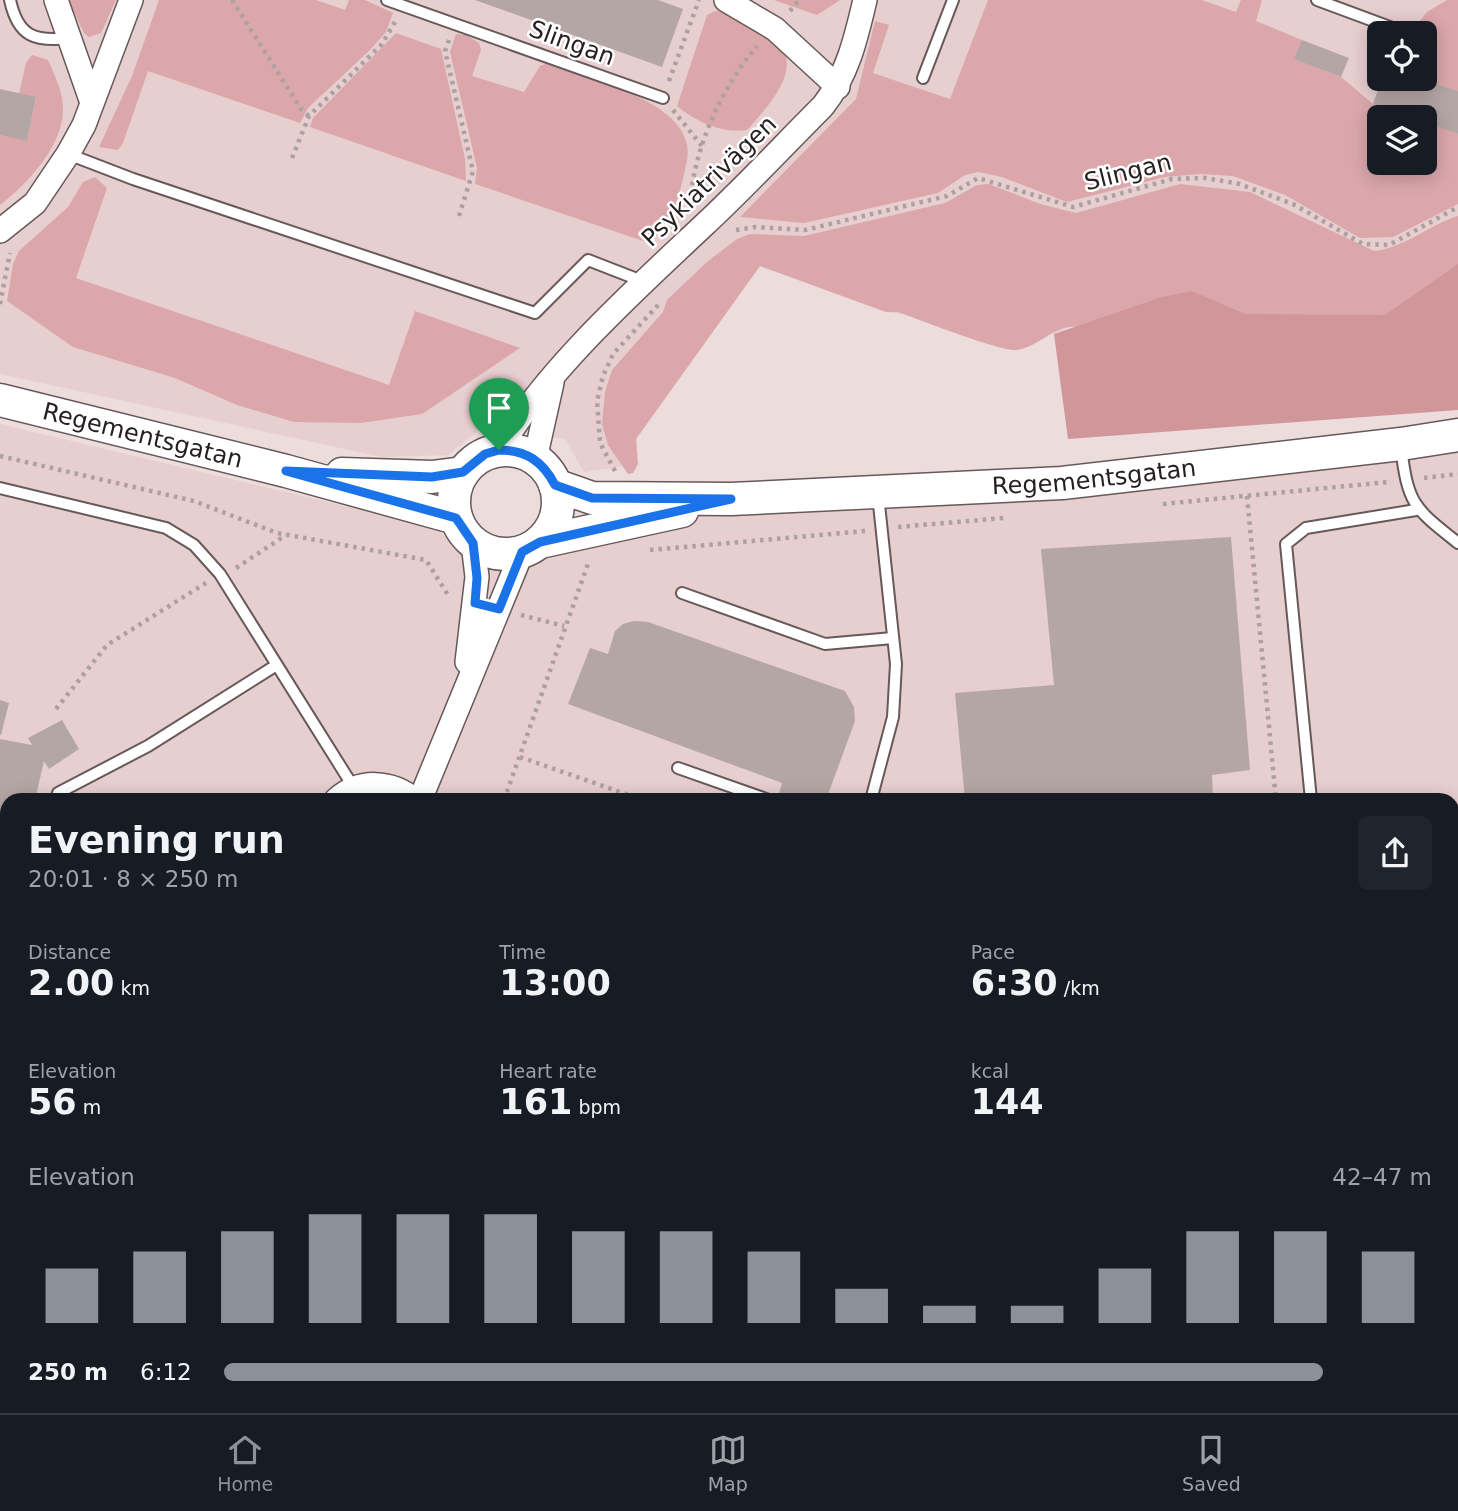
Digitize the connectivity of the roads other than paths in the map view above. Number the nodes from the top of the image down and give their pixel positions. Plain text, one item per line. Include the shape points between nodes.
1 (10, 0) edge
2 (56, 0) edge
3 (131, 0) edge
4 (387, 0) edge
5 (726, 0) edge
6 (864, 0) edge
7 (953, 0) edge
8 (1317, 0) edge
9 (1374, 21) edge
10 (70, 38) junction
11 (923, 78) dead end
12 (838, 87) junction
13 (663, 98) road end
14 (91, 100) junction
15 (68, 154) junction
16 (7, 239) edge
17 (642, 281) junction
18 (553, 379) junction
19 (0, 400) edge
20 (1458, 435) edge
21 (1401, 444) junction
22 (499, 450) junction
23 (535, 459) junction
24 (286, 471) junction
25 (463, 472) junction
26 (555, 485) junction
27 (0, 488) edge
28 (877, 492) junction
29 (731, 499) junction
30 (1416, 510) junction
31 (464, 531) junction
32 (1458, 543) edge
33 (531, 547) junction
34 (682, 593) dead end
35 (893, 638) junction
36 (275, 666) junction
37 (460, 699) junction
38 (678, 768) dead end
39 (58, 793) edge
40 (344, 793) edge
41 (348, 793) edge
42 (404, 793) edge
43 (421, 793) edge
44 (749, 793) edge
45 (874, 793) edge
46 (1310, 793) edge

1 - 10 lane via 24,32 47,41
2 - 10 street
3 - 14 street
4 - 13 lane, Slingan
5 - 12 street via 775,29
6 - 12 street, Psykiatrivägen
7 - 11 lane
8 - 9 lane
10 - 14 street
12 - 17 street, Psykiatrivägen via 704,225
14 - 15 street
15 - 16 street
15 - 17 lane via 535,313 588,260
17 - 18 street, Psykiatrivägen
18 - 22 street, Psykiatrivägen via 518,418
18 - 23 street, Psykiatrivägen
19 - 24 street, Regementsgatan
20 - 21 street, Regementsgatan
21 - 28 street, Regementsgatan via 1062,483
21 - 30 lane
22 - 23 street
22 - 25 street via 485,454
23 - 26 street
24 - 25 street, Regementsgatan via 432,477
24 - 31 street, Regementsgatan
25 - 31 street via 453,502
26 - 29 street, Regementsgatan via 592,498
26 - 33 street via 556,516
27 - 36 lane via 166,528 194,545 220,574
28 - 29 street, Regementsgatan
28 - 35 lane
29 - 33 street, Regementsgatan
30 - 32 lane
30 - 46 lane via 1306,528 1286,544
31 - 33 street via 488,551 505,555
31 - 37 street via 477,578
33 - 37 street
34 - 35 lane via 825,644
35 - 45 lane via 893,717
36 - 39 lane via 148,746
36 - 40 lane
37 - 43 street
38 - 44 lane
41 - 42 street via 371,784 388,785

